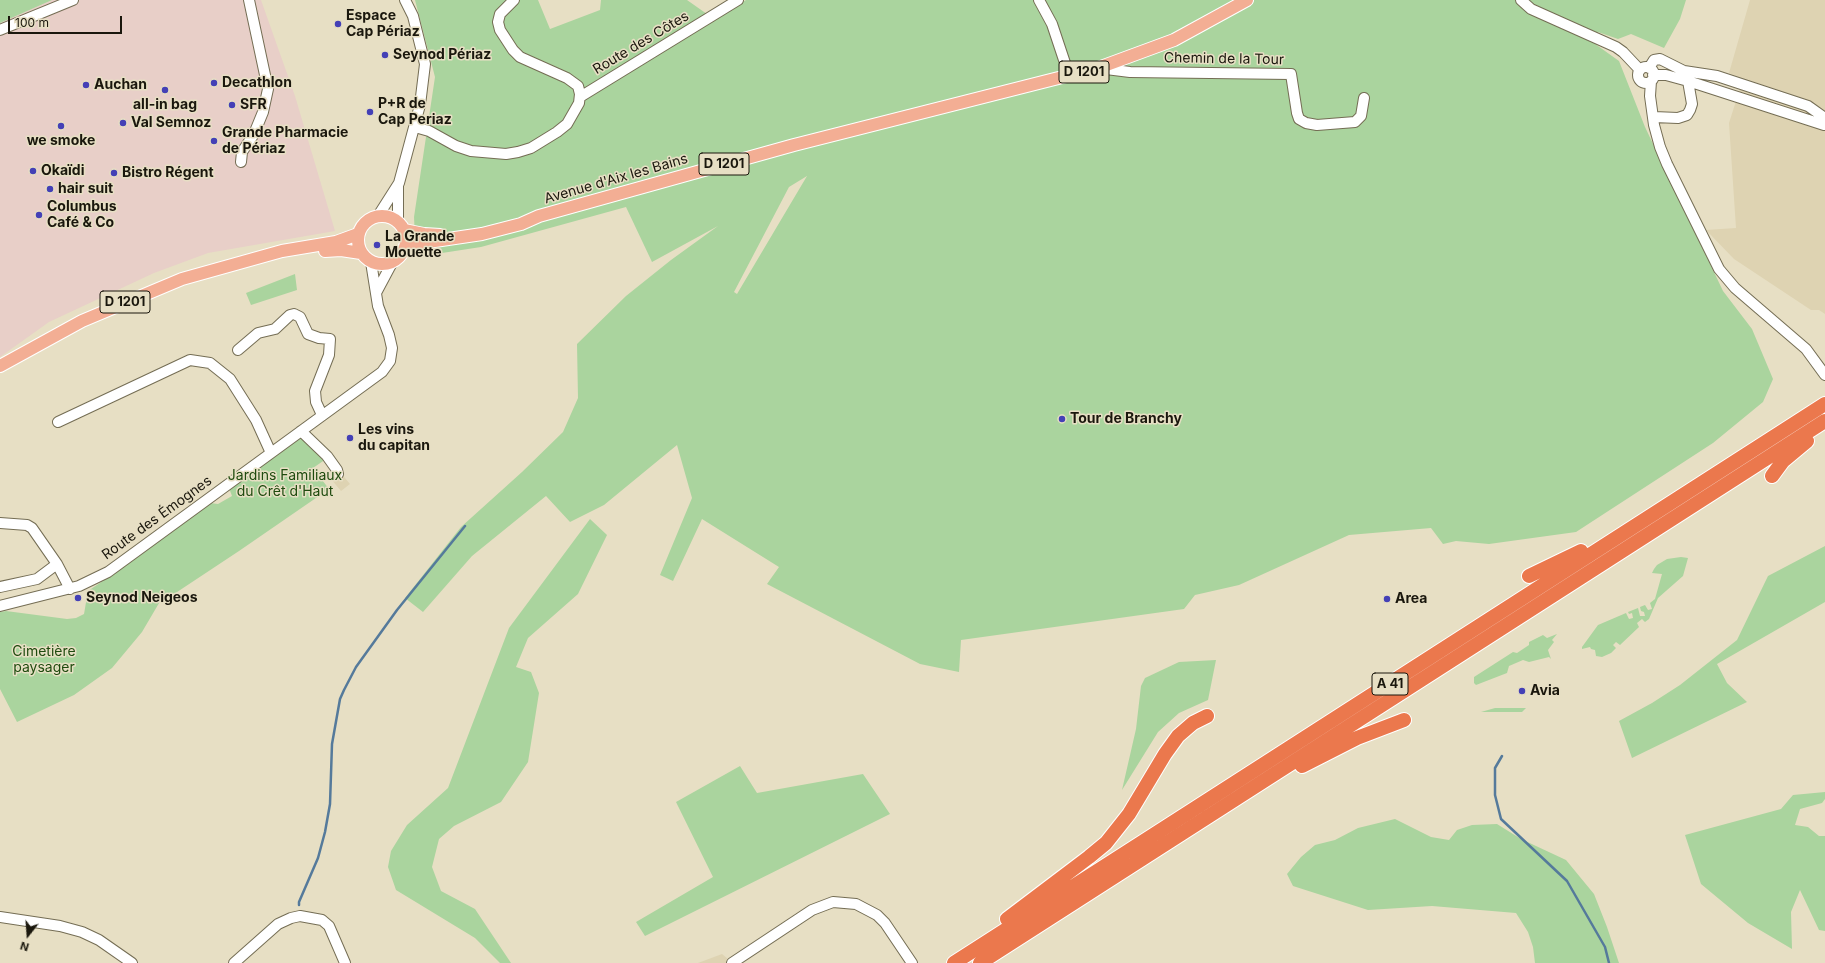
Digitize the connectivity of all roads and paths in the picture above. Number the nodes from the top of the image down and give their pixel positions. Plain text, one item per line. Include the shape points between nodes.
1 (73, 0) edge
2 (250, 0) edge
3 (406, 0) edge
4 (514, 0) edge
5 (738, 0) edge
6 (1039, 0) edge
7 (1233, 0) edge
8 (1247, 0) edge
9 (1521, 0) edge
10 (0, 30) edge
11 (1098, 68) junction
12 (1067, 69) junction
13 (1647, 75) junction
14 (1688, 81) junction
15 (580, 97) junction
16 (1364, 98) dead end
17 (910, 115) junction
18 (1654, 121) junction
19 (1825, 125) edge
20 (415, 127) junction
21 (241, 162) dead end
22 (399, 183) junction
23 (378, 216) junction
24 (539, 216) junction
25 (401, 226) junction
26 (358, 234) junction
27 (404, 250) junction
28 (361, 253) junction
29 (258, 259) junction
30 (370, 262) junction
31 (392, 262) junction
32 (376, 293) junction
33 (238, 350) dead end
34 (0, 366) edge
35 (1825, 375) edge
36 (1825, 404) edge
37 (322, 415) junction
38 (1825, 421) edge
39 (58, 422) dead end
40 (1825, 428) edge
41 (301, 430) junction
42 (271, 453) junction
43 (338, 474) dead end
44 (1772, 476) dead end
45 (1700, 484) junction
46 (0, 523) edge
47 (57, 564) junction
48 (1529, 576) dead end
49 (0, 587) edge
50 (70, 589) junction
51 (0, 606) edge
52 (1207, 716) dead end
53 (1404, 720) dead end
54 (1124, 870) junction
55 (0, 917) edge
56 (132, 963) edge
57 (234, 963) edge
58 (345, 963) edge
59 (732, 963) edge
60 (912, 963) edge
61 (948, 963) edge
62 (954, 963) edge
63 (980, 963) edge

1 - 10 street
2 - 21 street via 268,89 263,112 254,134 242,152
3 - 20 street via 413,16 425,64
4 - 15 street via 499,18 498,26 512,50 520,57 572,80 578,86
5 - 15 street, Route des Côtes
6 - 12 street via 1052,24
7 - 12 main road, Avenue d'Aix les Bains / D 1201 via 1164,36 1099,61
8 - 11 main road, Avenue d'Aix les Bains / D 1201 via 1174,40
9 - 13 street via 1532,9 1616,46
11 - 16 street, Chemin de la Tour via 1130,72 1291,74 1299,119 1317,126 1355,122 1361,116
11 - 17 main road, Avenue d'Aix les Bains / D 1201
12 - 17 main road, Avenue d'Aix les Bains / D 1201
13 - 14 street via 1666,75
13 - 18 street via 1651,122
13 - 19 street via 1654,60 1660,59 1684,71 1717,76 1808,106
14 - 18 street via 1692,104 1687,115
14 - 19 street
15 - 20 street via 577,108 563,127 532,148 518,152 506,154 471,151
17 - 24 main road, Avenue d'Aix les Bains / D 1201
18 - 35 street via 1667,164 1719,269 1735,288 1806,349
20 - 22 street
22 - 23 street
22 - 25 street via 397,210
23 - 25 main road via 388,217
23 - 26 main road via 368,220
24 - 25 main road, Avenue d'Aix les Bains via 519,218 451,234 424,234
24 - 27 main road, Avenue d'Aix les Bains via 521,224 482,234 412,245
25 - 27 main road via 406,240
26 - 28 main road via 357,242
26 - 29 main road via 336,242 299,247
27 - 31 main road
28 - 29 main road via 330,250
28 - 30 main road
29 - 34 main road, D 1201 via 182,280 120,304 64,330
30 - 31 main road via 385,265
30 - 32 street, Route des Émognes
31 - 32 street
32 - 37 street, Route des Émognes via 392,348 390,361 382,372
33 - 37 street via 258,333 275,329 294,314 300,317 308,334 330,339 329,355 315,391 316,402
36 - 45 highway, A 41
37 - 41 street, Route des Émognes
38 - 54 highway, A 41
39 - 42 street via 190,360 210,363 230,379 256,420
40 - 44 highway via 1793,453
41 - 42 street, Route des Émognes
41 - 43 street via 327,456
42 - 50 street, Route des Émognes via 108,572
45 - 48 highway via 1559,563
45 - 62 highway, A 41
46 - 47 street via 27,525 32,528
47 - 49 street via 37,579
47 - 50 street
50 - 51 street, Route des Émognes
52 - 61 highway via 1193,723 1178,736 1129,814 1106,843
53 - 54 highway via 1335,748
54 - 63 highway, A 41
55 - 56 street via 82,932 99,940
57 - 58 street via 278,924 300,916 317,919 329,926
59 - 60 street via 812,910 833,902 856,904 876,915 885,923

